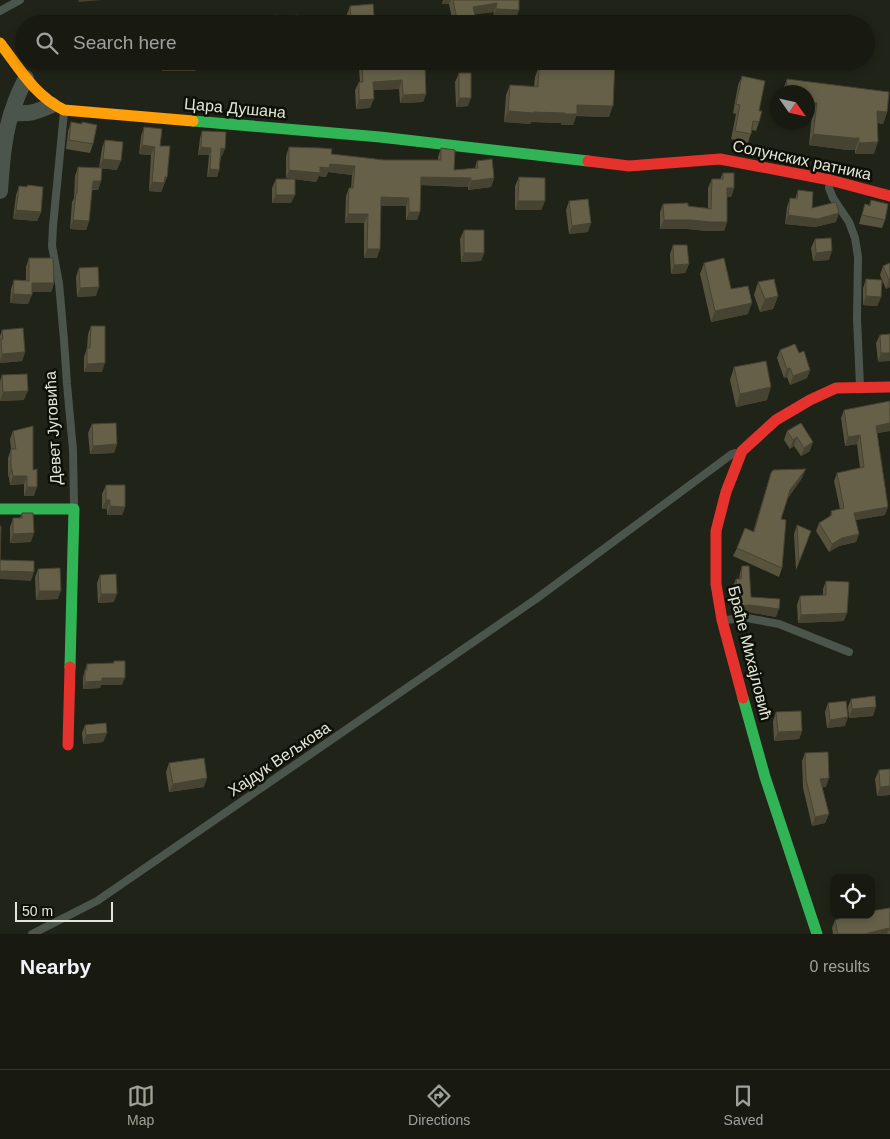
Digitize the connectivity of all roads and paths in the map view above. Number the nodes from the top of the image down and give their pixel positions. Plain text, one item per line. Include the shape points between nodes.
1 (20, 0) edge
2 (0, 11) edge
3 (0, 42) edge
4 (15, 63) edge
5 (20, 70) edge
6 (26, 78) junction
7 (58, 107) junction
8 (12, 113) junction
9 (497, 151) joint
10 (830, 180) junction
11 (0, 191) edge
12 (890, 196) edge
13 (860, 388) junction
14 (890, 388) edge
15 (742, 451) junction
16 (0, 509) edge
17 (74, 509) junction
18 (722, 620) junction
19 (848, 652) dead end
20 (68, 745) dead end
21 (32, 934) edge
22 (817, 934) edge

1 - 2 lane
3 - 4 street
5 - 6 street
6 - 7 street via 41,96
6 - 8 street
7 - 8 street via 28,114
7 - 9 street, Цара Душана
7 - 17 lane, Девет Југовића via 52,246 64,340
8 - 11 street via 5,139
9 - 10 street, Солунских ратника via 629,166 720,159
10 - 12 street, Солунских ратника
10 - 13 lane via 829,188 849,222 858,257
13 - 14 street, Браће Михајловић
13 - 15 street, Браће Михајловић via 836,388 810,400 776,420
15 - 18 street, Браће Михајловић via 726,492 716,531 716,584
15 - 21 lane, Хајдук Вељкова via 732,454 536,599 97,901
16 - 17 street
17 - 20 street, Девет Југовића
18 - 19 lane via 747,618 779,624
18 - 22 street, Браће Михајловић via 765,777

